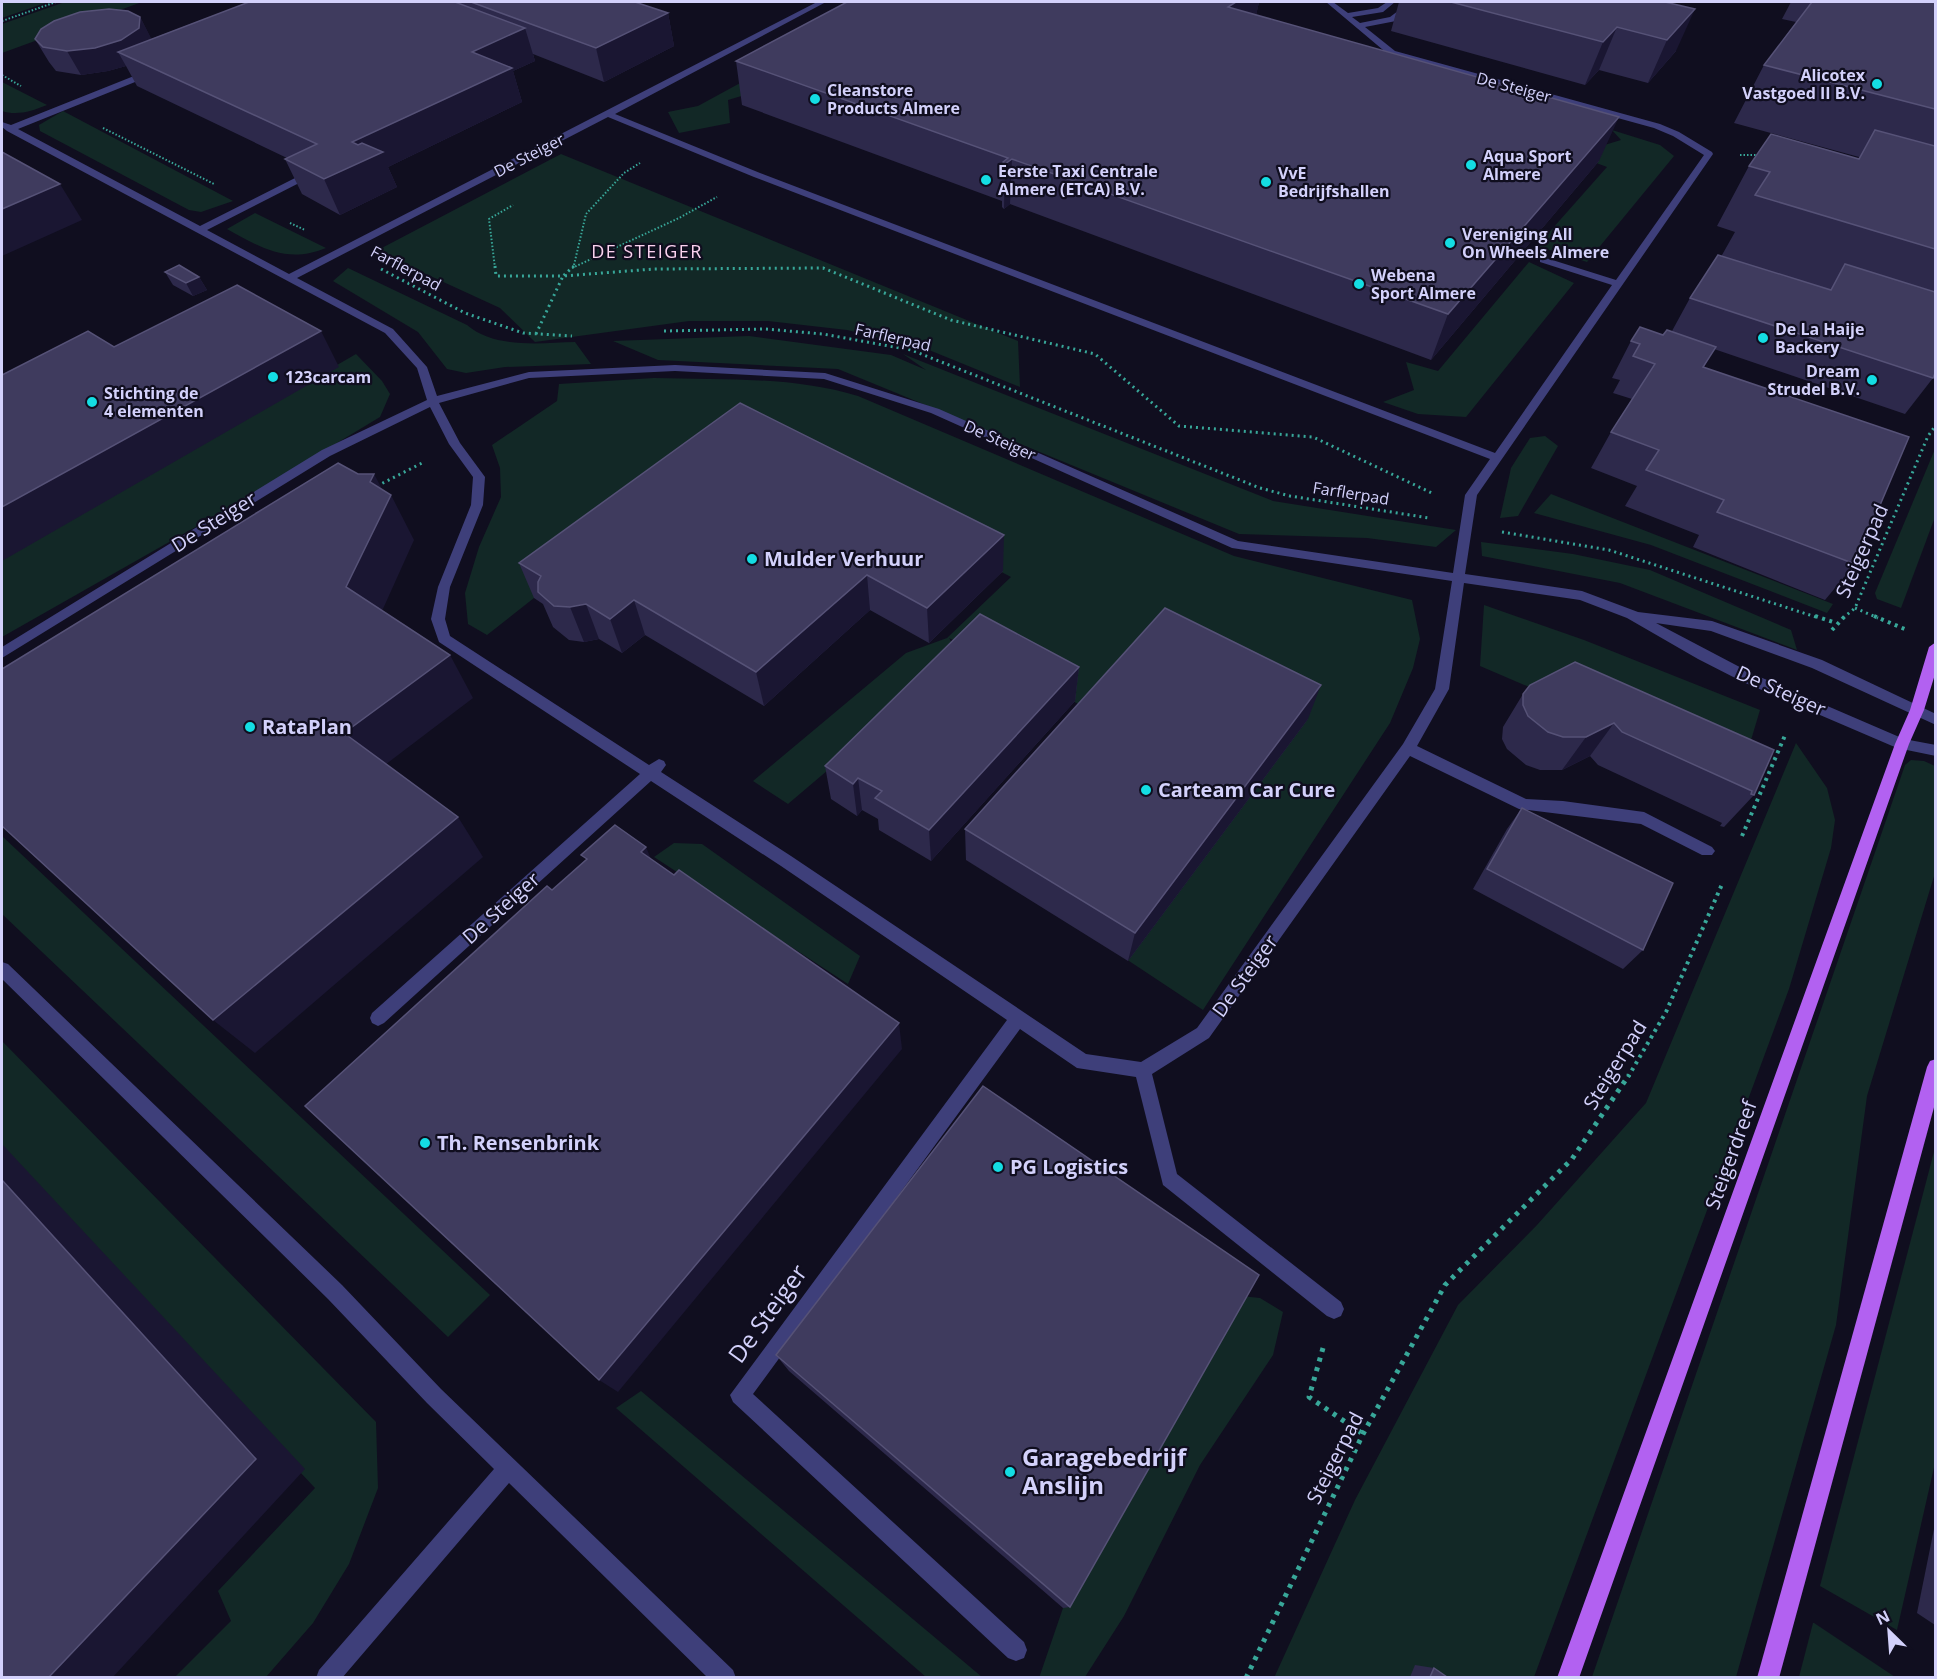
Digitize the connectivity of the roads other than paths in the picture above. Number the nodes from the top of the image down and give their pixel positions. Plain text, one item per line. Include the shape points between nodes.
1 (822, 2) edge
2 (1329, 2) edge
3 (1391, 2) edge
4 (1414, 2) edge
5 (1346, 16) junction
6 (1358, 26) junction
7 (160, 69) edge
8 (608, 114) junction
9 (6, 127) edge
10 (302, 178) edge
11 (201, 229) junction
12 (1543, 260) dead end
13 (290, 277) junction
14 (1619, 284) junction
15 (433, 401) junction
16 (1498, 458) junction
17 (1458, 576) junction
18 (1632, 615) junction
19 (1935, 647) edge
20 (2, 653) edge
21 (1917, 710) junction
22 (1935, 720) edge
23 (1902, 744) junction
24 (1408, 748) junction
25 (1935, 751) edge
26 (654, 769) junction
27 (1707, 851) dead end
28 (2, 969) edge
29 (378, 1018) dead end
30 (1017, 1018) junction
31 (1935, 1067) edge
32 (1143, 1070) junction
33 (1334, 1309) road end
34 (509, 1467) junction
35 (1016, 1650) dead end
36 (327, 1677) edge
37 (725, 1677) edge
38 (1568, 1677) edge
39 (1768, 1677) edge

1 - 8 street, De Steiger
2 - 5 street, De Steiger
3 - 5 street via 1380,10
4 - 6 street via 1393,19
5 - 6 street, De Steiger
6 - 14 street, De Steiger via 1392,53 1657,126 1710,154
7 - 9 street
8 - 13 street, De Steiger
8 - 16 street via 757,175
9 - 11 street
10 - 11 street
11 - 13 street
12 - 14 street
13 - 15 street via 389,331 422,367
14 - 16 street, De Steiger
15 - 17 street, De Steiger via 530,375 675,368 825,376 935,411 1236,545
15 - 20 street, De Steiger via 326,453
15 - 26 street via 455,444 479,477 477,504 444,587 438,619 444,639
16 - 17 street, De Steiger via 1471,495
17 - 18 street, De Steiger via 1582,596
17 - 24 street, De Steiger via 1442,689
18 - 21 street, De Steiger via 1712,626 1817,664
18 - 23 street, De Steiger via 1704,656
19 - 21 main road, Steigerdreef
21 - 22 street, De Steiger
21 - 23 main road, Steigerdreef
23 - 25 street, De Steiger
23 - 38 main road, Steigerdreef
24 - 27 street via 1524,805 1644,818
24 - 32 street, De Steiger via 1203,1034
26 - 29 street, De Steiger
26 - 30 street
28 - 34 street via 327,1284 434,1396
30 - 32 street via 1083,1062
30 - 35 street, De Steiger via 740,1395
31 - 39 main road
32 - 33 street via 1169,1179
34 - 36 street
34 - 37 street

